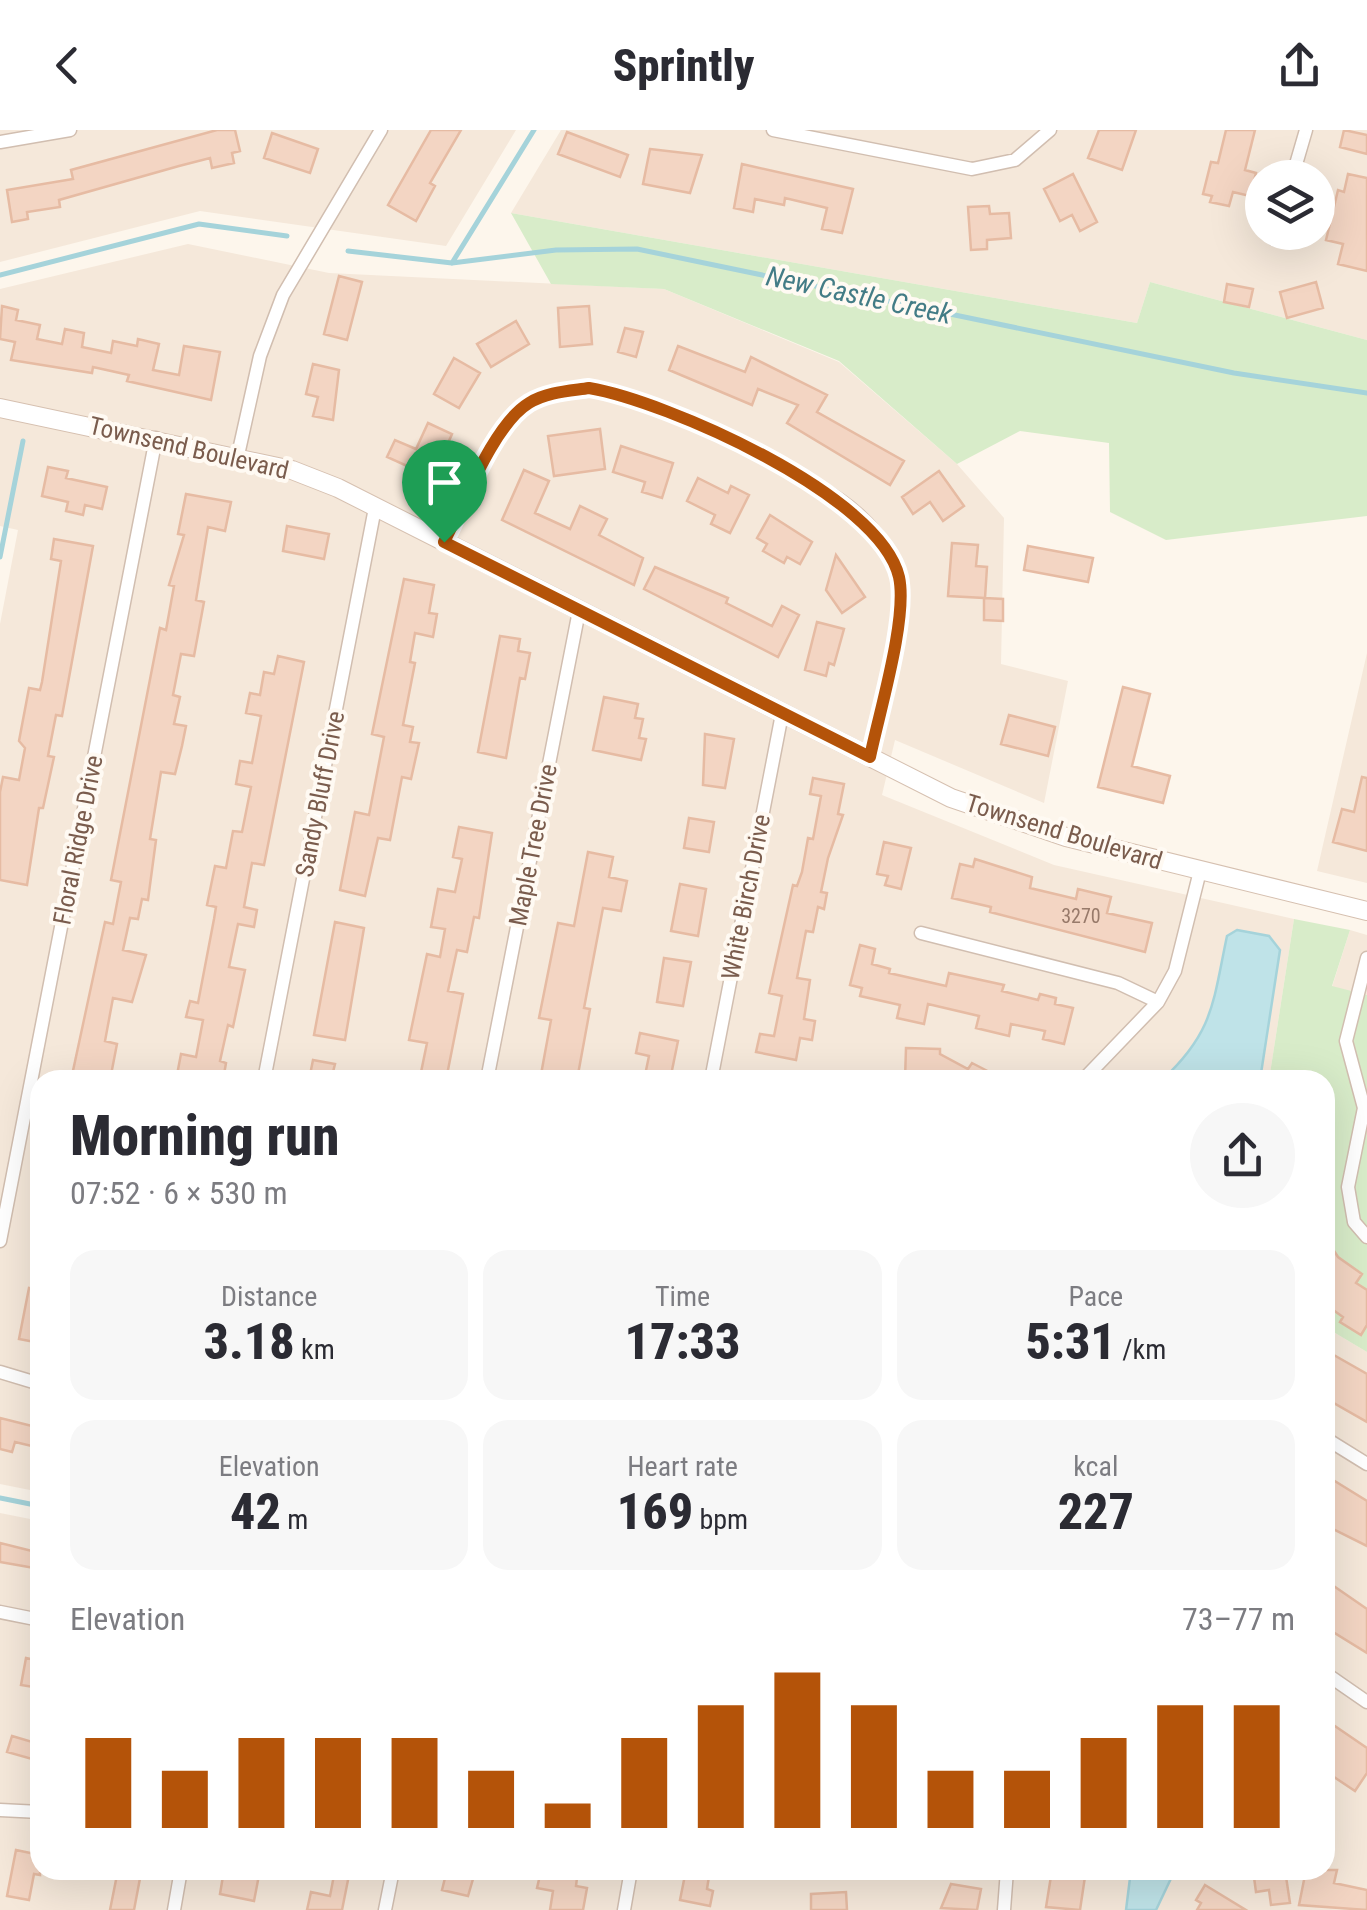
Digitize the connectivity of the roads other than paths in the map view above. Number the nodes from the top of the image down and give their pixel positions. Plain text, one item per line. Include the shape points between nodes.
1 (70, 130) edge
2 (773, 130) edge
3 (1050, 130) edge
4 (1306, 130) edge
5 (376, 132) edge
6 (47, 133) edge
7 (0, 142) edge
8 (1297, 160) edge
9 (0, 408) edge
10 (156, 438) junction
11 (238, 455) junction
12 (376, 508) junction
13 (444, 542) junction
14 (579, 611) junction
15 (782, 714) junction
16 (870, 757) junction
17 (1200, 871) junction
18 (1367, 911) edge
19 (921, 933) dead end
20 (1367, 958) edge
21 (1158, 1002) junction
22 (33, 1070) edge
23 (266, 1070) edge
24 (489, 1070) edge
25 (712, 1070) edge
26 (1093, 1070) edge
27 (30, 1087) edge
28 (1367, 1237) edge
29 (0, 1241) edge
30 (0, 1372) edge
31 (30, 1381) edge
32 (1335, 1444) edge
33 (1367, 1464) edge
34 (0, 1612) edge
35 (30, 1618) edge
36 (1335, 1680) edge
37 (1367, 1702) edge
38 (0, 1810) edge
39 (30, 1812) edge
40 (179, 1880) edge
41 (391, 1880) edge
42 (629, 1880) edge
43 (1006, 1880) edge
44 (174, 1910) edge
45 (386, 1910) edge
46 (624, 1910) edge
47 (1004, 1910) edge

1 - 6 street
2 - 3 street via 972,169 1016,160
4 - 8 street
5 - 11 street via 282,296 260,356
6 - 7 street
9 - 10 street, Townsend Boulevard
10 - 11 street, Townsend Boulevard
10 - 22 street, Floral Ridge Drive
11 - 12 street, Townsend Boulevard via 292,470
12 - 13 street, Townsend Boulevard
12 - 23 street, Sandy Bluff Drive
13 - 14 street, Townsend Boulevard
13 - 16 street via 505,425 529,403 558,392 621,394 726,438 841,501 889,552 900,608
14 - 15 street, Townsend Boulevard
14 - 24 street, Maple Tree Drive
15 - 16 street, Townsend Boulevard
15 - 25 street, White Birch Drive
16 - 17 street, Townsend Boulevard via 1003,818
17 - 18 street, Townsend Boulevard
17 - 21 street via 1175,971
19 - 21 street via 1118,983
20 - 28 street via 1346,1041 1364,1108 1348,1187 1354,1222
21 - 26 street
27 - 29 street, Floral Ridge Drive
30 - 31 street
32 - 33 street
34 - 35 street
36 - 37 street
38 - 39 street
40 - 44 street
41 - 45 street
42 - 46 street
43 - 47 street

